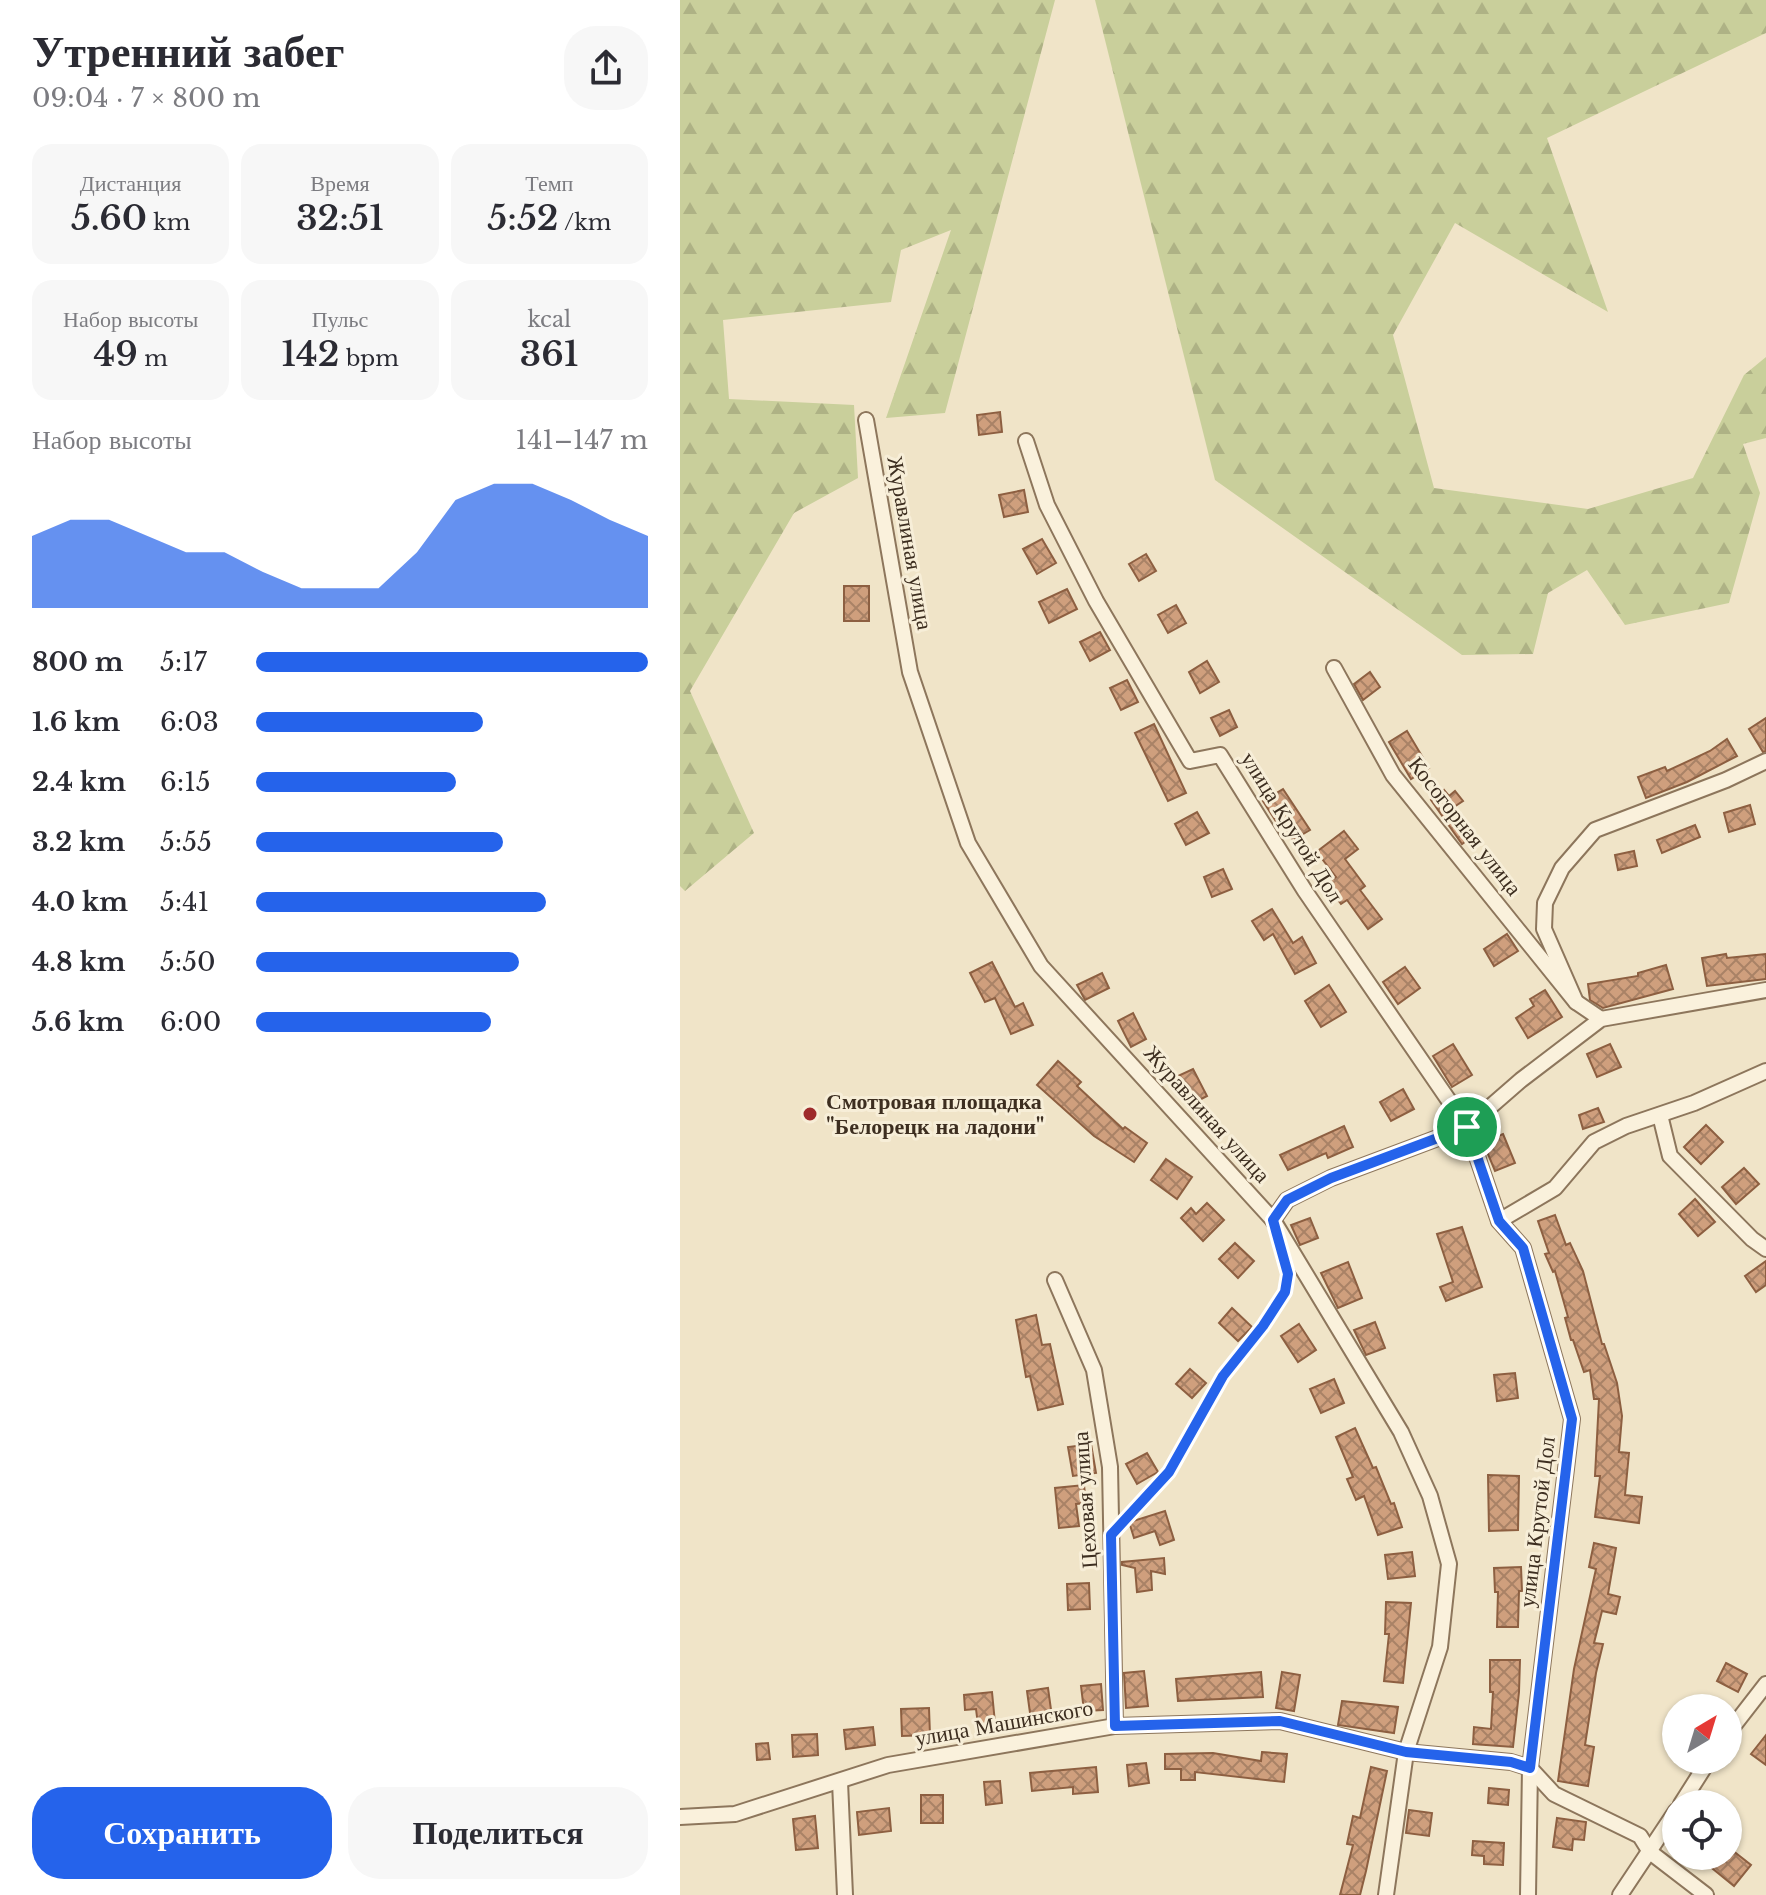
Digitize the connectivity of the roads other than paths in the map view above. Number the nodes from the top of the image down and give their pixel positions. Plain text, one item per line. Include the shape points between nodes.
1 (866, 420) dead end
2 (1026, 441) dead end
3 (1334, 668) dead end
4 (1766, 761) edge
5 (1766, 990) edge
6 (1576, 1002) junction
7 (1601, 1019) junction
8 (1766, 1071) edge
9 (1660, 1115) junction
10 (1467, 1127) junction
11 (1273, 1220) junction
12 (1499, 1221) junction
13 (1766, 1249) edge
14 (1055, 1280) dead end
15 (1111, 1535) junction
16 (1766, 1684) edge
17 (1742, 1715) edge
18 (1115, 1726) junction
19 (1406, 1752) junction
20 (1530, 1768) junction
21 (840, 1782) junction
22 (680, 1817) edge
23 (1662, 1833) edge
24 (1650, 1852) junction
25 (845, 1895) edge
26 (1386, 1895) edge
27 (1528, 1895) edge
28 (1620, 1895) edge
29 (1706, 1895) edge

1 - 11 street, Журавлиная улица via 910,672 968,843 1041,966
2 - 10 street, улица Крутой Дол via 1061,533 1190,761 1220,755 1305,891
3 - 6 street, Косогорная улица via 1393,775
4 - 6 street via 1595,830 1562,868 1545,903 1544,929
5 - 7 street
6 - 7 street, Косогорная улица
7 - 10 street
8 - 9 street
9 - 12 street via 1594,1142 1555,1188
9 - 13 street via 1670,1156
10 - 11 street via 1331,1178 1287,1200
10 - 12 street, улица Крутой Дол
11 - 15 lane via 1288,1274 1285,1292 1223,1376 1169,1472
11 - 19 street, Журавлиная улица via 1401,1432 1430,1496 1449,1564 1440,1647
12 - 20 street, улица Крутой Дол via 1523,1248 1572,1419
14 - 15 street, Цеховая улица via 1094,1370 1110,1467
15 - 18 street, Цеховая улица
16 - 17 street
18 - 19 street, улица Машинского via 1280,1721
18 - 21 street, улица Машинского via 888,1765
19 - 20 street, улица Машинского
19 - 26 street, Журавлиная улица
20 - 24 street via 1554,1794 1640,1836
20 - 27 street, улица Крутой Дол
21 - 22 street, улица Машинского via 735,1814
21 - 25 street
23 - 24 street
24 - 28 street
24 - 29 street

